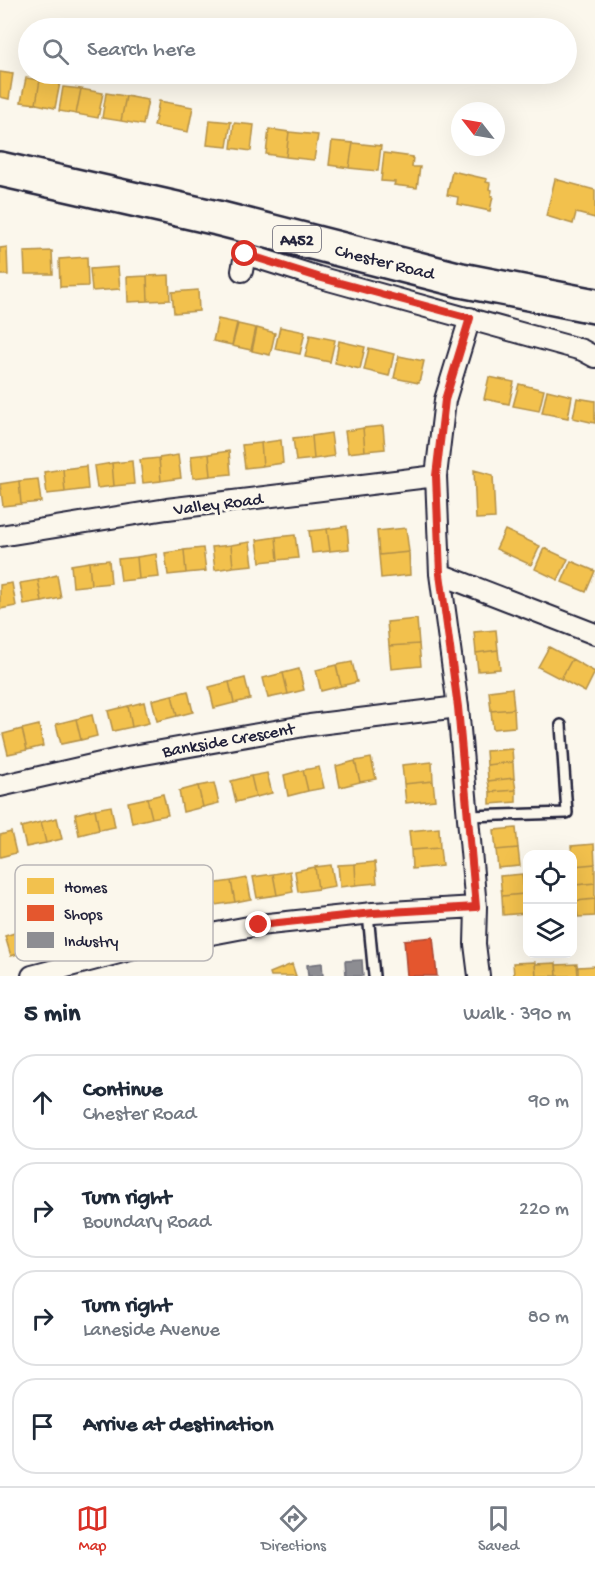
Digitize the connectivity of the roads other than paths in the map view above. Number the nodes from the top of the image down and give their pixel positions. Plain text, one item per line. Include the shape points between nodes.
1 (0, 169) edge
2 (242, 271) dead end
3 (595, 306) edge
4 (470, 318) junction
5 (595, 357) edge
6 (436, 476) junction
7 (0, 536) edge
8 (440, 574) junction
9 (595, 634) edge
10 (458, 707) junction
11 (561, 725) dead end
12 (0, 786) edge
13 (467, 816) junction
14 (476, 907) junction
15 (368, 914) junction
16 (213, 934) edge
17 (89, 961) edge
18 (32, 976) edge
19 (374, 976) edge
20 (479, 976) edge

1 - 3 highway, Chester Road / A452 via 218,218 461,280
2 - 4 street, Chester Road via 245,254
4 - 5 street, Chester Road
4 - 6 street via 445,400
6 - 7 street, Valley Road via 167,509
6 - 8 street
8 - 9 street
8 - 10 street
10 - 12 street, Bankside Crescent via 299,727 127,757
10 - 13 street
11 - 13 lane via 567,813
13 - 14 street
14 - 15 street
14 - 20 street
15 - 16 street
15 - 19 lane
17 - 18 street

